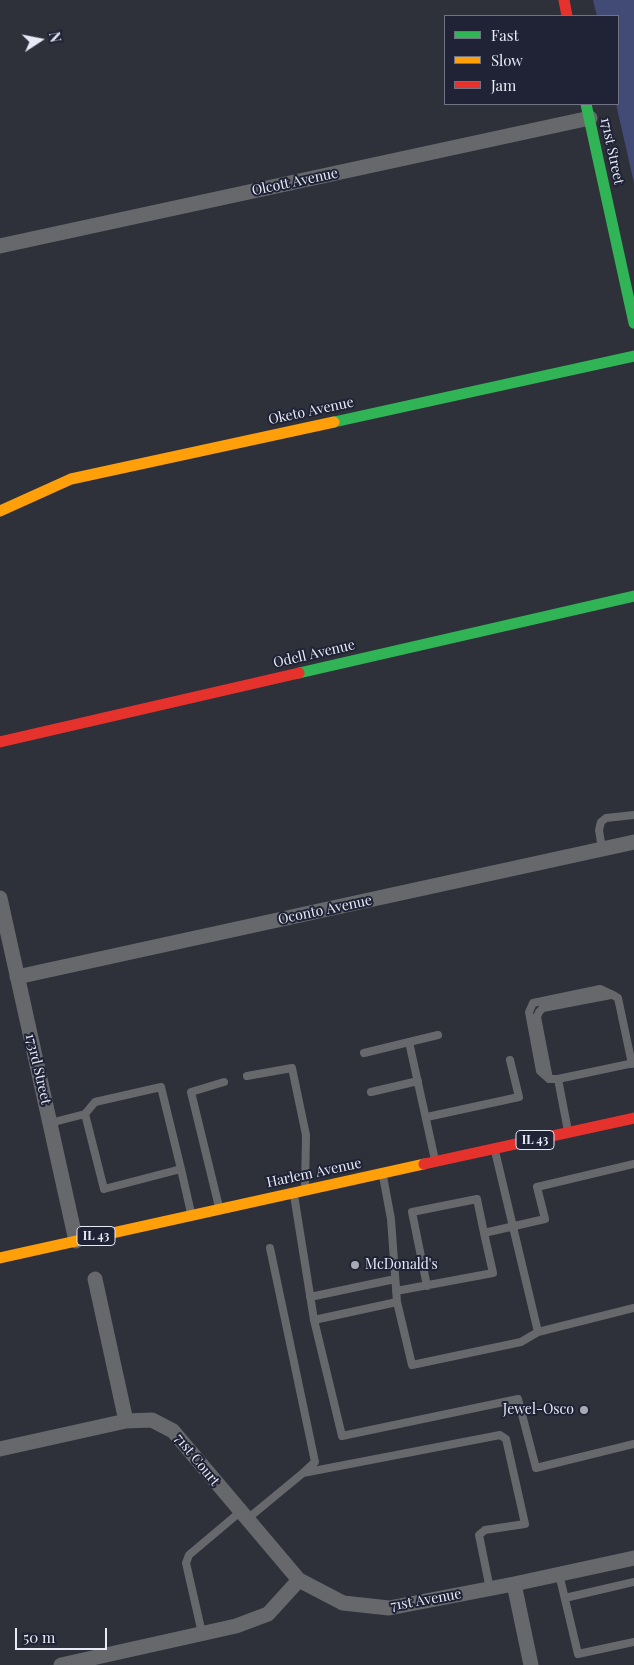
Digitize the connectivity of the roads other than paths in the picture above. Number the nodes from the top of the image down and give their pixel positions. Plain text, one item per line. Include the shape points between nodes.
1 (564, 0) edge
2 (567, 15) edge
3 (588, 111) edge
4 (0, 246) edge
5 (634, 323) edge
6 (634, 356) edge
7 (0, 511) edge
8 (634, 596) edge
9 (0, 742) edge
10 (634, 815) edge
11 (634, 842) edge
12 (602, 849) junction
13 (0, 898) edge
14 (17, 978) junction
15 (438, 1036) dead end
16 (409, 1042) junction
17 (364, 1053) dead end
18 (510, 1060) dead end
19 (633, 1064) edge
20 (247, 1076) dead end
21 (554, 1079) junction
22 (418, 1081) junction
23 (224, 1082) dead end
24 (371, 1092) dead end
25 (85, 1114) junction
26 (427, 1117) junction
27 (634, 1118) edge
28 (50, 1123) junction
29 (568, 1133) junction
30 (494, 1149) junction
31 (435, 1162) junction
32 (634, 1164) edge
33 (181, 1169) junction
34 (382, 1174) junction
35 (299, 1192) junction
36 (219, 1209) junction
37 (192, 1216) junction
38 (512, 1226) junction
39 (484, 1233) junction
40 (76, 1241) junction
41 (270, 1248) dead end
42 (0, 1258) edge
43 (395, 1278) junction
44 (95, 1279) dead end
45 (427, 1286) junction
46 (396, 1291) junction
47 (310, 1297) junction
48 (397, 1302) junction
49 (634, 1308) edge
50 (314, 1320) junction
51 (538, 1332) junction
52 (126, 1421) junction
53 (634, 1444) edge
54 (0, 1448) edge
55 (303, 1473) junction
56 (243, 1516) junction
57 (634, 1558) edge
58 (559, 1574) junction
59 (299, 1580) junction
60 (634, 1582) edge
61 (514, 1584) junction
62 (490, 1589) junction
63 (565, 1598) junction
64 (202, 1633) junction
65 (634, 1642) edge
66 (61, 1665) edge
67 (532, 1665) edge

1 - 2 street
3 - 4 street, Olcott Avenue
3 - 5 street, 171st Street
6 - 7 street, Oketo Avenue via 71,479
8 - 9 street, Odell Avenue
10 - 12 lane via 606,818 601,822
11 - 12 street, Oconto Avenue
12 - 14 street, Oconto Avenue
13 - 14 street, 173rd Street
14 - 28 street, 173rd Street
15 - 16 lane
16 - 17 lane
16 - 22 lane
18 - 26 lane via 519,1097
19 - 21 lane
19 - 21 lane via 618,998 600,989 530,1006 540,1072
20 - 35 lane via 292,1068 306,1135
21 - 29 lane
22 - 24 lane
22 - 26 lane
23 - 36 lane via 191,1092
25 - 28 lane
25 - 33 lane via 104,1189
25 - 33 lane via 95,1102 161,1088
26 - 31 lane
27 - 29 street, Harlem Avenue / IL 43
28 - 40 street, 173rd Street
29 - 30 street, Harlem Avenue / IL 43
30 - 31 street, Harlem Avenue / IL 43
30 - 38 lane
31 - 34 street, Harlem Avenue / IL 43
32 - 38 lane via 537,1187 545,1219
33 - 37 lane
34 - 35 street, Harlem Avenue / IL 43
34 - 43 lane via 391,1219
35 - 36 street, Harlem Avenue / IL 43
35 - 47 lane
36 - 37 street, Harlem Avenue / IL 43
37 - 40 street, Harlem Avenue / IL 43
38 - 39 lane
38 - 51 lane
39 - 45 lane via 493,1273
39 - 45 lane via 477,1198 412,1212
40 - 42 street, Harlem Avenue / IL 43
41 - 55 lane via 315,1462
43 - 46 lane
43 - 47 lane
44 - 52 street
45 - 46 lane
46 - 48 lane
47 - 50 lane
48 - 50 lane
48 - 51 lane via 412,1365 521,1342
49 - 51 lane
50 - 53 lane via 342,1436 518,1399 536,1468
52 - 54 street, 71st Court
52 - 56 street, 71st Court via 152,1420 173,1431
55 - 56 lane
55 - 62 lane via 500,1435 506,1439 525,1524 486,1530 479,1535
56 - 59 street, 71st Court
56 - 64 lane via 189,1555 186,1563
57 - 58 street, 71st Avenue
58 - 61 street, 71st Avenue
58 - 63 lane
59 - 62 street, 71st Avenue via 343,1603 389,1608
59 - 64 street via 268,1614 236,1626
60 - 63 lane
61 - 62 street, 71st Avenue
61 - 67 street
63 - 65 lane via 578,1654
64 - 66 street

